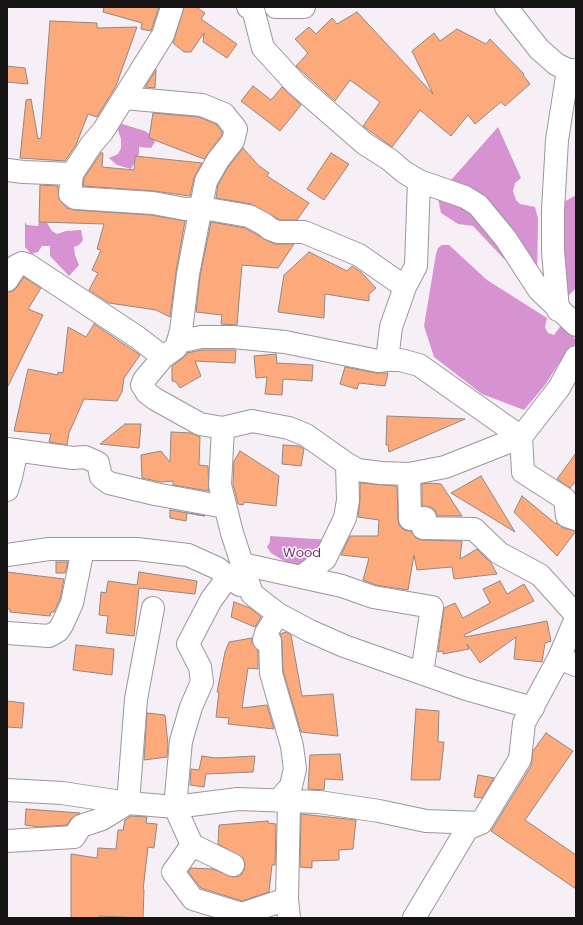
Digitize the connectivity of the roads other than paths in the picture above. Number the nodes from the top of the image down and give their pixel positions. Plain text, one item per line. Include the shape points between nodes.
1 (172, 7) edge
2 (276, 7) edge
3 (304, 7) edge
4 (506, 7) edge
5 (257, 8) edge
6 (572, 70) edge
7 (124, 98) junction
8 (7, 170) edge
9 (72, 174) junction
10 (418, 181) junction
11 (202, 208) junction
12 (7, 280) edge
13 (405, 287) junction
14 (558, 310) junction
15 (576, 325) edge
16 (170, 350) junction
17 (576, 358) edge
18 (388, 360) junction
19 (223, 428) junction
20 (521, 437) junction
21 (12, 450) edge
22 (346, 464) junction
23 (409, 474) junction
24 (7, 490) edge
25 (224, 507) junction
26 (576, 519) edge
27 (83, 549) junction
28 (7, 554) edge
29 (235, 570) junction
30 (301, 577) junction
31 (153, 608) dead end
32 (278, 614) junction
33 (576, 616) edge
34 (7, 633) edge
35 (567, 662) edge
36 (422, 673) junction
37 (533, 708) junction
38 (7, 790) edge
39 (283, 801) junction
40 (128, 803) junction
41 (175, 807) junction
42 (481, 823) junction
43 (7, 840) edge
44 (192, 845) junction
45 (233, 865) dead end
46 (288, 909) edge
47 (414, 918) edge

1 - 7 street via 163,35
2 - 3 street
4 - 6 street via 539,49 556,64
5 - 10 street via 264,48 296,84 365,144
6 - 14 street via 557,140 553,251
7 - 9 street
7 - 11 street via 202,105 217,110 232,123 236,130 235,138 208,176
8 - 9 street
9 - 11 street via 70,194 77,198 153,203 185,209
10 - 13 street via 416,266
10 - 14 street via 478,204 506,239 539,290
11 - 13 street via 253,218 278,232 304,232 320,238 359,255
11 - 16 street via 188,274 181,331
12 - 16 street via 16,266 22,263 28,265 137,338
13 - 18 street via 391,327
14 - 15 street
16 - 18 street via 200,337 233,337 285,342 378,362
16 - 19 street via 144,380 144,390 200,424
17 - 20 street via 559,388
18 - 20 street via 419,364
19 - 22 street via 252,421 283,426 306,436
19 - 25 street via 220,486
20 - 23 street via 445,467
20 - 26 street via 523,472 565,499 567,516
21 - 24 street via 12,477
21 - 25 street via 73,458 85,457 98,463 101,477 109,483
22 - 23 street via 358,470
22 - 30 street via 348,500 345,518 325,559
23 - 33 street via 410,518 425,518 423,528 474,529 499,553 540,576
25 - 29 street
27 - 28 street via 50,549
27 - 29 street via 137,549 188,555 216,568
27 - 34 street via 72,602 58,630 49,636
29 - 30 street
29 - 32 street via 252,594
29 - 41 street via 211,600 188,644 200,667 202,682 183,735
30 - 36 street via 342,586 373,597 432,607
31 - 40 street via 136,698
32 - 36 street via 344,646
32 - 39 street via 264,640 265,638 270,642 271,674 292,746 295,768 291,786
33 - 35 street
35 - 37 street
36 - 37 street
37 - 42 street via 524,723 520,759
38 - 40 street via 62,793
39 - 41 street via 238,799
39 - 42 street via 349,806 426,821
39 - 46 street
40 - 41 street
40 - 43 street via 102,819 82,826 74,837
41 - 44 street
42 - 47 street via 467,829
44 - 45 street
44 - 46 street via 173,872 193,899 242,914

